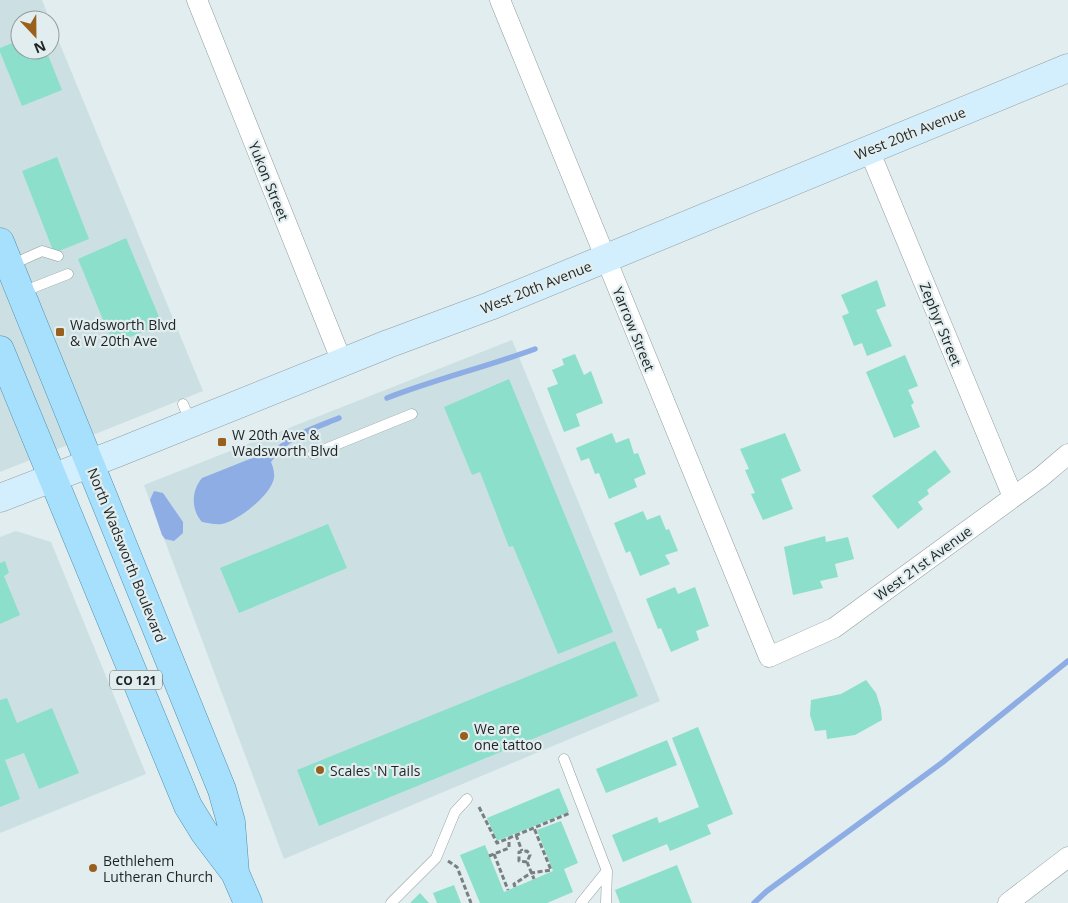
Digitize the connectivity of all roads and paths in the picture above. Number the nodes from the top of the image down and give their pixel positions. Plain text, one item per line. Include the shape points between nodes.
1 (197, 0) edge
2 (500, 0) edge
3 (1068, 68) edge
4 (869, 150) junction
5 (5, 254) edge
6 (58, 256) dead end
7 (606, 259) junction
8 (68, 274) dead end
9 (21, 293) junction
10 (0, 350) edge
11 (342, 362) junction
12 (412, 414) dead end
13 (313, 454) dead end
14 (1068, 454) edge
15 (90, 463) junction
16 (52, 478) junction
17 (1013, 497) junction
18 (0, 498) edge
19 (770, 657) joint
20 (564, 759) dead end
21 (467, 799) dead end
22 (474, 811) dead end
23 (570, 813) dead end
24 (534, 828) junction
25 (516, 835) junction
26 (509, 838) junction
27 (522, 851) junction
28 (450, 853) dead end
29 (494, 854) junction
30 (489, 856) dead end
31 (1068, 857) edge
32 (527, 862) junction
33 (607, 871) junction
34 (235, 873) junction
35 (531, 873) junction
36 (534, 880) dead end
37 (515, 887) dead end
38 (508, 890) dead end
39 (248, 903) edge
40 (391, 903) edge
41 (472, 903) edge
42 (581, 903) edge
43 (606, 903) edge
44 (1008, 903) edge

1 - 11 street, Yukon Street
2 - 7 street, Yarrow Street
3 - 4 street, West 20th Avenue
4 - 7 street, West 20th Avenue
4 - 17 street, Zephyr Street
5 - 6 lane via 42,251
5 - 9 main road, North Wadsworth Boulevard / CO 121
7 - 11 street, West 20th Avenue
7 - 19 street, Yarrow Street
8 - 9 lane
9 - 15 main road, North Wadsworth Boulevard / CO 121
10 - 16 main road, North Wadsworth Boulevard / CO 121 via 11,389
11 - 15 street, West 20th Avenue via 187,413
12 - 13 lane
14 - 17 street, West 21st Avenue
15 - 16 street, West 20th Avenue
15 - 34 main road, North Wadsworth Boulevard / CO 121 via 222,790 231,822
16 - 18 street, West 20th Avenue
16 - 34 main road, North Wadsworth Boulevard / CO 121 via 188,806
17 - 19 street, West 21st Avenue via 834,628
20 - 33 lane
21 - 40 lane via 455,812 436,858
22 - 26 path via 481,806 497,843
23 - 24 path
24 - 25 path
24 - 35 path via 552,871
25 - 26 path
25 - 27 path
26 - 29 path via 509,848
27 - 32 path via 530,855
27 - 32 path via 519,861
28 - 41 path via 446,859 457,867
29 - 30 path
29 - 38 path
31 - 44 street
32 - 35 path
33 - 42 lane
33 - 43 lane
34 - 39 main road, North Wadsworth Boulevard / CO 121
35 - 36 path
35 - 37 path via 514,884

